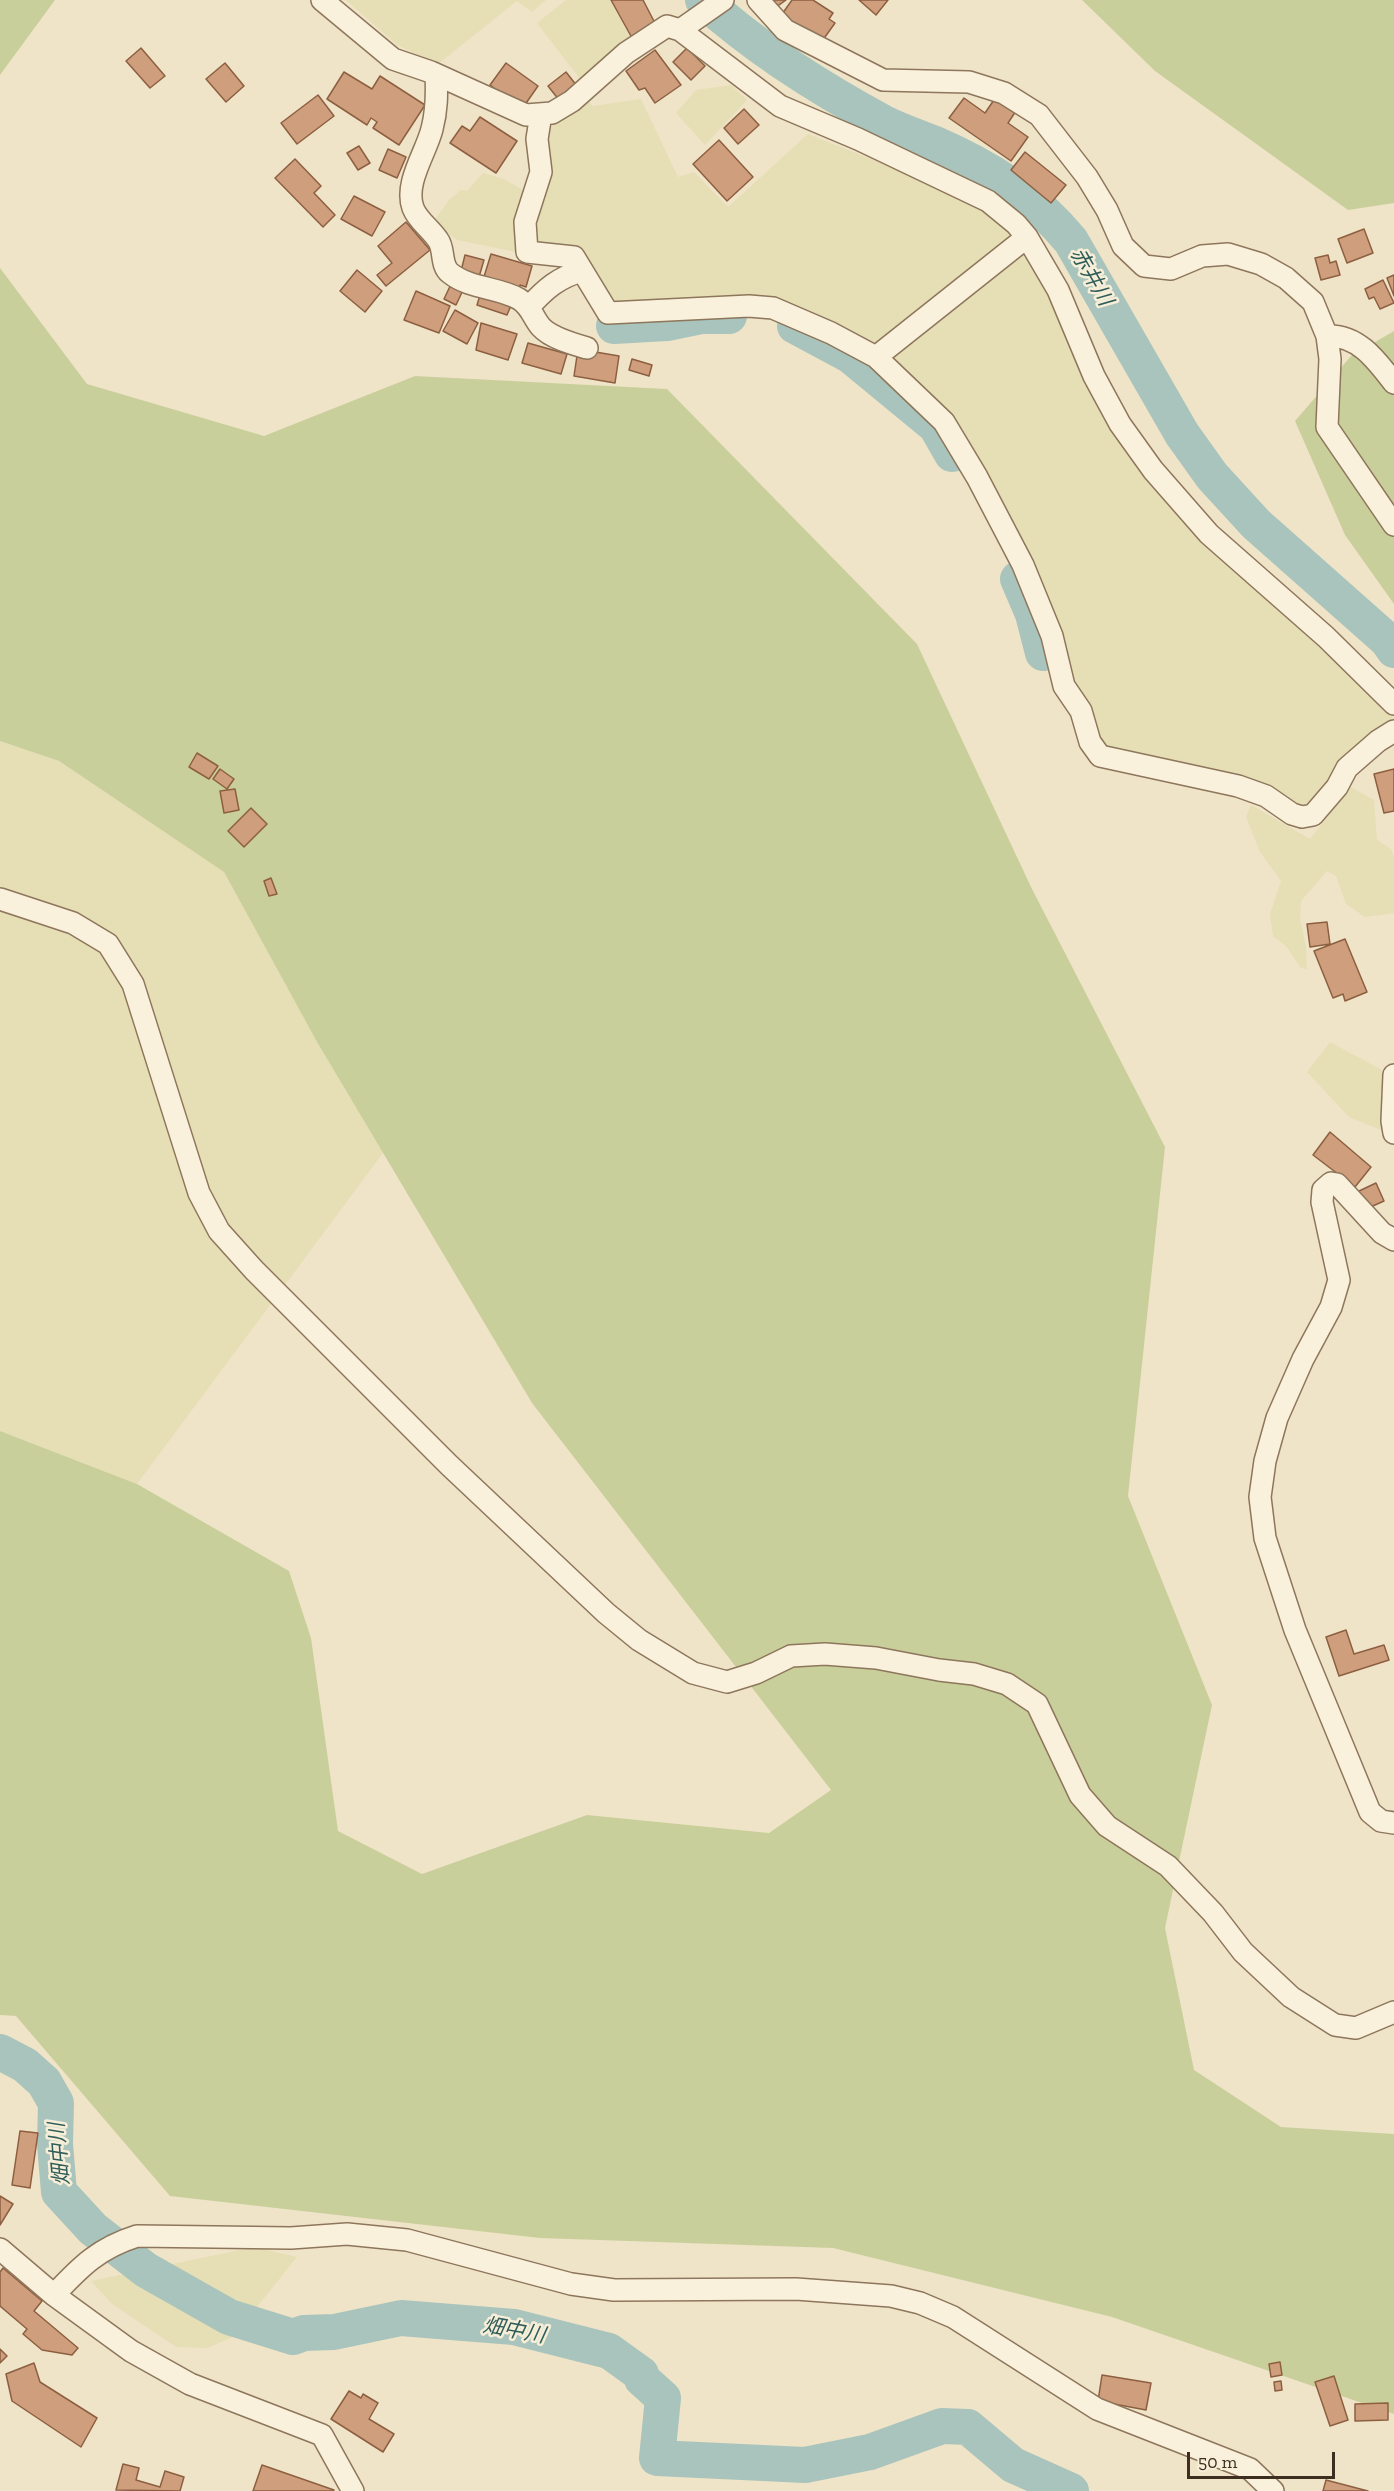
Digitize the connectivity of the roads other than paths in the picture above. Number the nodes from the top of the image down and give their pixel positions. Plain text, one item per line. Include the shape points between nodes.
1 (322, 0) edge
2 (723, 0) edge
3 (758, 0) edge
4 (680, 30) junction
5 (436, 75) junction
6 (541, 114) junction
7 (1027, 237) junction
8 (582, 271) junction
9 (529, 307) junction
10 (1328, 336) junction
11 (587, 348) dead end
12 (876, 357) junction
13 (1394, 383) edge
14 (1394, 525) edge
15 (1394, 704) edge
16 (1394, 731) edge
17 (0, 899) edge
18 (1394, 1075) edge
19 (1394, 1133) edge
20 (1394, 1240) edge
21 (1394, 1823) edge
22 (1394, 2012) edge
23 (0, 2250) edge
24 (54, 2295) junction
25 (353, 2491) edge
26 (1273, 2491) edge

1 - 5 street via 393,58
2 - 4 street
3 - 10 street via 785,30 883,80 969,82 1004,93 1039,115 1087,177 1123,246 1144,266 1171,269 1202,256 1228,254 1261,264 1286,278 1313,302
4 - 6 street via 667,26 626,53 572,101 552,113
4 - 7 street via 780,106 988,201
5 - 6 street via 526,115
5 - 9 street via 438,103 410,192 413,207 440,242 449,272 466,282 519,299
6 - 8 street via 537,139 541,172 525,222 528,252 574,257
7 - 12 street
7 - 15 street via 1058,290 1094,376 1120,424 1154,470 1209,534 1326,637
8 - 9 street via 563,276
8 - 12 street via 608,313 773,308
9 - 11 street via 541,328
10 - 13 street via 1339,335 1365,350
10 - 14 street via 1327,427
12 - 16 street via 944,422 977,477 1023,565 1052,636 1065,686 1081,711 1090,742 1100,756 1238,786 1266,796 1302,817 1313,815 1337,787 1347,768
17 - 22 street via 74,922 108,944 133,984 199,1193 219,1231 441,1457 639,1640 693,1673 727,1682 791,1656 825,1654 974,1674 1007,1684 1037,1704 1080,1795 1107,1826 1168,1866 1213,1913 1243,1952 1291,1997 1335,2025 1356,2028
18 - 19 street
20 - 21 street via 1382,1233 1337,1184 1331,1183 1323,1190 1322,1202 1339,1280 1331,1306 1277,1418 1260,1497 1265,1538 1280,1586 1365,1801 1370,1812 1382,1821
23 - 24 street
24 - 25 street via 131,2351 190,2384 322,2435
24 - 26 street via 87,2260 117,2242 138,2236 291,2238 346,2234 407,2240 571,2284 614,2290 796,2289 891,2296 952,2317 1097,2409 1250,2469

